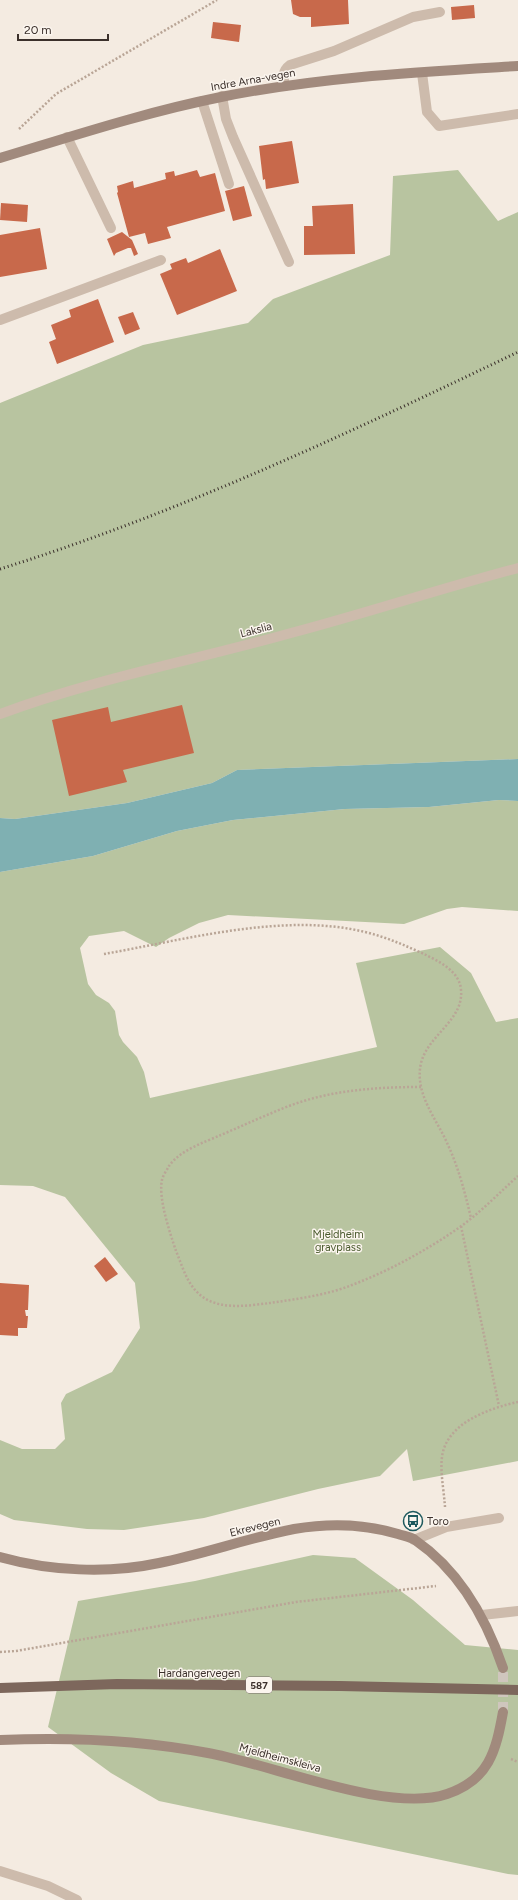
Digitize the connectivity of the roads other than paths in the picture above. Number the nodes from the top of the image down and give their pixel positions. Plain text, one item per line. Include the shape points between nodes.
1 (440, 12) dead end
2 (518, 66) edge
3 (422, 72) junction
4 (285, 86) junction
5 (222, 96) junction
6 (202, 101) junction
7 (518, 114) edge
8 (67, 137) junction
9 (0, 158) edge
10 (229, 184) dead end
11 (111, 228) dead end
12 (161, 260) dead end
13 (289, 262) dead end
14 (0, 320) edge
15 (518, 568) edge
16 (0, 714) edge
17 (499, 1518) dead end
18 (414, 1540) junction
19 (0, 1557) edge
20 (518, 1611) edge
21 (482, 1615) junction
22 (503, 1668) tunnel mouth
23 (0, 1688) edge
24 (518, 1690) edge
25 (503, 1712) tunnel mouth
26 (0, 1740) edge
27 (0, 1871) edge
28 (77, 1900) edge

1 - 4 street via 413,17 334,51 290,65 283,74
2 - 3 main road, Indre Arna-vegen
3 - 4 main road, Indre Arna-vegen via 321,80
3 - 7 street via 428,112 439,126
4 - 5 main road, Indre Arna-vegen
5 - 6 main road, Indre Arna-vegen
5 - 13 street via 233,138
6 - 8 main road, Indre Arna-vegen
6 - 10 street
8 - 9 main road, Indre Arna-vegen
8 - 11 street
12 - 14 street
15 - 16 street, Lakslia via 292,633 108,681
17 - 18 street via 446,1527
18 - 19 main road, Ekrevegen via 379,1528 339,1525 294,1529 158,1564 116,1569 66,1568
18 - 21 main road, Ekrevegen via 442,1563
20 - 21 street
21 - 22 main road, Ekrevegen
23 - 24 main road, Hardangervegen / 587 via 125,1684
25 - 26 main road, Mjeldheimskleiva via 488,1766 466,1786 447,1794 427,1798 408,1799 380,1795 182,1748 88,1740
27 - 28 street via 48,1886

